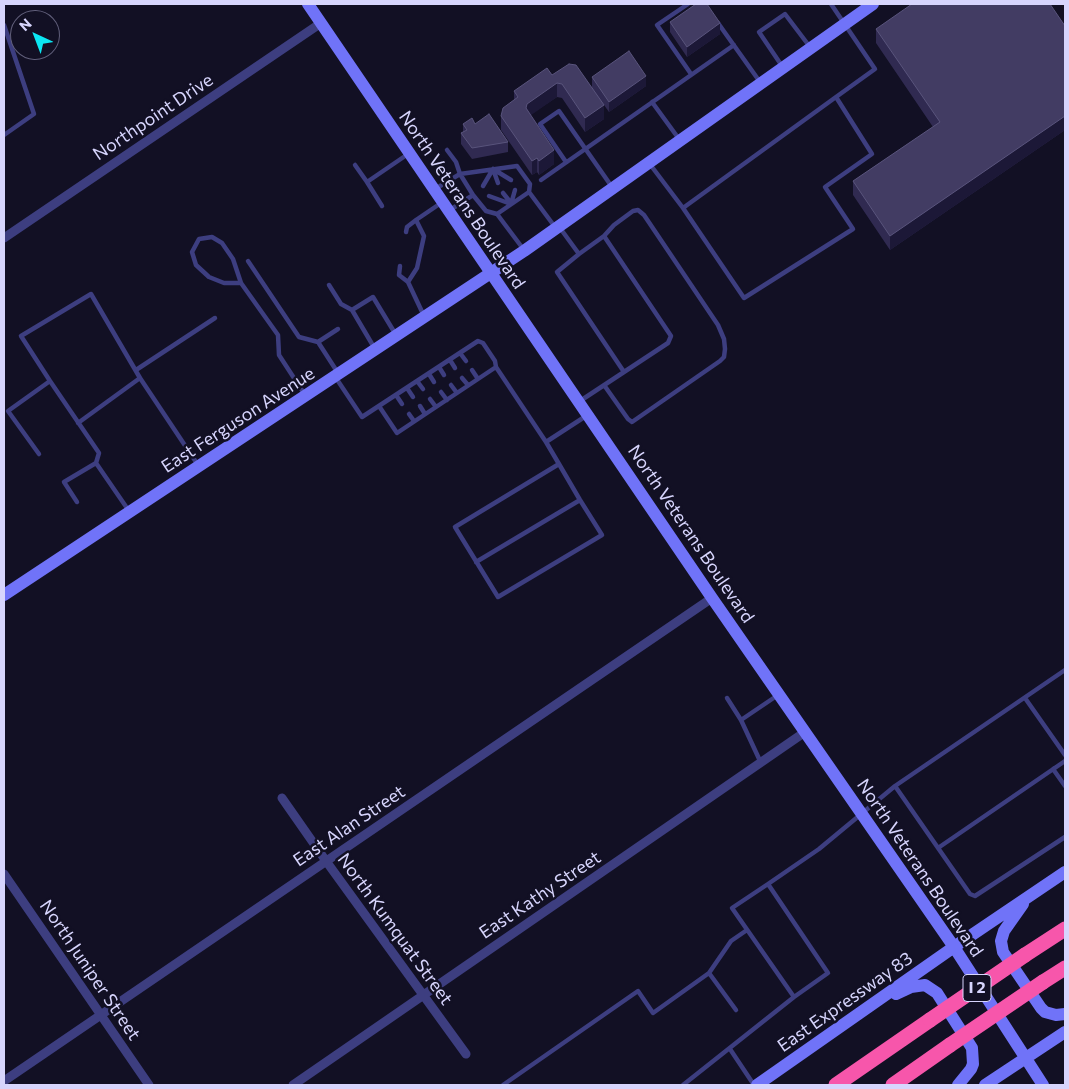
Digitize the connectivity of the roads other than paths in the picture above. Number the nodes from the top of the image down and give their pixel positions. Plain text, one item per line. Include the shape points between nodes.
1 (308, 4) edge
2 (688, 4) edge
3 (831, 4) edge
4 (873, 4) edge
5 (714, 18) edge
6 (321, 23) junction
7 (844, 24) junction
8 (4, 25) edge
9 (734, 45) junction
10 (810, 48) junction
11 (783, 67) junction
12 (691, 74) junction
13 (761, 83) junction
14 (836, 97) junction
15 (652, 102) junction
16 (4, 135) edge
17 (680, 140) junction
18 (585, 149) junction
19 (447, 150) dead end
20 (410, 153) junction
21 (566, 162) junction
22 (648, 162) junction
23 (355, 165) dead end
24 (493, 169) junction
25 (460, 174) junction
26 (511, 180) dead end
27 (541, 180) dead end
28 (367, 182) junction
29 (498, 183) dead end
30 (484, 186) dead end
31 (613, 188) junction
32 (434, 190) junction
33 (515, 190) dead end
34 (529, 192) junction
35 (502, 193) dead end
36 (473, 195) junction
37 (489, 196) dead end
38 (512, 204) junction
39 (382, 206) dead end
40 (446, 206) junction
41 (683, 208) junction
42 (497, 214) junction
43 (416, 220) junction
44 (557, 227) junction
45 (406, 232) dead end
46 (604, 236) junction
47 (4, 238) edge
48 (524, 251) junction
49 (579, 254) junction
50 (248, 261) dead end
51 (400, 266) dead end
52 (491, 272) junction
53 (408, 282) junction
54 (241, 283) junction
55 (329, 285) dead end
56 (352, 310) junction
57 (215, 318) dead end
58 (425, 318) junction
59 (338, 329) dead end
60 (397, 336) junction
61 (318, 342) junction
62 (375, 350) junction
63 (460, 353) junction
64 (450, 360) junction
65 (466, 361) dead end
66 (439, 367) junction
67 (496, 367) junction
68 (455, 368) dead end
69 (136, 370) junction
70 (472, 370) dead end
71 (624, 372) junction
72 (429, 374) junction
73 (337, 375) junction
74 (444, 375) dead end
75 (140, 378) junction
76 (462, 378) dead end
77 (478, 379) junction
78 (50, 381) junction
79 (417, 381) junction
80 (434, 382) dead end
81 (451, 385) dead end
82 (604, 385) junction
83 (468, 386) junction
84 (407, 388) junction
85 (423, 389) dead end
86 (441, 392) dead end
87 (457, 393) junction
88 (396, 395) junction
89 (305, 396) junction
90 (413, 397) dead end
91 (430, 399) dead end
92 (447, 400) junction
93 (579, 402) junction
94 (402, 404) dead end
95 (378, 406) junction
96 (420, 406) dead end
97 (436, 407) junction
98 (409, 414) dead end
99 (425, 414) junction
100 (588, 414) junction
101 (414, 421) junction
102 (78, 423) junction
103 (546, 442) junction
104 (39, 454) dead end
105 (96, 463) junction
106 (559, 464) junction
107 (199, 466) junction
108 (580, 500) junction
109 (77, 502) dead end
110 (130, 512) junction
111 (476, 562) junction
112 (4, 595) edge
113 (712, 598) junction
114 (1065, 670) edge
115 (779, 694) junction
116 (727, 698) dead end
117 (1024, 698) junction
118 (741, 720) junction
119 (805, 732) junction
120 (1065, 755) edge
121 (1065, 761) edge
122 (761, 763) junction
123 (1053, 769) junction
124 (895, 786) junction
125 (1065, 786) edge
126 (282, 798) dead end
127 (862, 814) junction
128 (1065, 837) edge
129 (938, 848) junction
130 (326, 861) junction
131 (1065, 872) edge
132 (4, 876) edge
133 (768, 884) junction
134 (1027, 898) junction
135 (1065, 929) edge
136 (747, 930) junction
137 (954, 947) junction
138 (1065, 968) edge
139 (710, 973) junction
140 (422, 995) junction
141 (794, 998) junction
142 (872, 1004) junction
143 (736, 1010) dead end
144 (100, 1014) junction
145 (1065, 1014) edge
146 (1065, 1032) edge
147 (730, 1049) junction
148 (466, 1054) dead end
149 (1025, 1059) junction
150 (4, 1081) edge
151 (149, 1085) edge
152 (293, 1085) edge
153 (503, 1085) edge
154 (683, 1085) edge
155 (756, 1085) edge
156 (836, 1085) edge
157 (893, 1085) edge
158 (958, 1085) edge
159 (985, 1085) edge
160 (1043, 1085) edge

1 - 6 main road, North Veterans Boulevard
2 - 12 lane via 657,25
3 - 7 lane
4 - 7 main road, East Ferguson Avenue
5 - 9 lane
6 - 20 main road, North Veterans Boulevard
6 - 47 street, Northpoint Drive
7 - 10 main road, East Ferguson Avenue
7 - 14 lane via 875,69
8 - 16 lane via 34,114
9 - 12 lane
9 - 13 lane
10 - 11 main road, East Ferguson Avenue
10 - 11 lane via 785,14 759,32
11 - 13 main road, East Ferguson Avenue
12 - 15 lane
13 - 17 main road, East Ferguson Avenue
14 - 41 lane
14 - 41 lane via 872,154 825,187 853,229 744,298
15 - 17 lane
15 - 18 lane
17 - 22 main road, East Ferguson Avenue
18 - 21 lane
18 - 21 lane via 559,111 540,124
18 - 31 lane
19 - 25 lane
20 - 28 lane
20 - 32 main road, North Veterans Boulevard
21 - 27 lane
22 - 31 main road, East Ferguson Avenue
22 - 41 lane
23 - 28 lane
24 - 25 lane
24 - 26 lane
24 - 29 lane
24 - 30 lane
24 - 34 lane via 517,166 530,184
25 - 32 lane
25 - 36 lane
28 - 39 lane
31 - 44 main road, East Ferguson Avenue
32 - 40 main road, North Veterans Boulevard
33 - 38 lane
34 - 38 lane
34 - 44 lane
35 - 38 lane
36 - 40 lane
36 - 42 lane via 486,211
37 - 38 lane
38 - 42 lane
40 - 43 lane
40 - 52 main road, North Veterans Boulevard
42 - 48 lane
43 - 45 lane
43 - 53 lane via 424,236 417,268
44 - 48 main road, East Ferguson Avenue
44 - 49 lane
46 - 49 lane
46 - 71 lane via 671,336 668,343
46 - 82 lane via 633,212 638,210 644,215 718,325 725,349 720,361 632,422
48 - 52 main road, East Ferguson Avenue
49 - 71 lane via 557,272
50 - 61 lane via 299,337
51 - 53 lane via 400,275
52 - 58 main road, East Ferguson Avenue
52 - 93 main road, North Veterans Boulevard
53 - 58 lane
54 - 54 lane via 224,283 209,277 196,265 192,252 200,239 212,237 222,243 233,258
54 - 89 lane via 278,335 279,355
55 - 56 lane via 341,304
56 - 60 lane via 372,297
56 - 62 lane
57 - 69 lane
58 - 60 main road, East Ferguson Avenue
59 - 61 lane
60 - 62 main road, East Ferguson Avenue
61 - 73 lane
62 - 73 main road, East Ferguson Avenue
63 - 64 lane
63 - 65 lane
63 - 67 lane via 478,341 483,343
64 - 66 lane
64 - 68 lane
66 - 72 lane
66 - 74 lane
67 - 77 lane
67 - 103 lane
69 - 75 lane
69 - 78 lane via 91,294 21,336
70 - 77 lane
71 - 82 lane
72 - 79 lane
72 - 80 lane
73 - 89 main road, East Ferguson Avenue
73 - 95 lane via 362,417
75 - 102 lane
75 - 107 lane
76 - 83 lane
77 - 83 lane
78 - 102 lane
78 - 104 lane via 8,411
79 - 84 lane
79 - 85 lane
81 - 87 lane
82 - 93 lane
83 - 87 lane
84 - 88 lane
84 - 90 lane
86 - 92 lane
87 - 92 lane
88 - 94 lane
88 - 95 lane
89 - 107 main road, East Ferguson Avenue
91 - 97 lane
92 - 97 lane
93 - 100 main road, North Veterans Boulevard
95 - 101 lane via 396,433
96 - 99 lane
97 - 99 lane
98 - 101 lane
99 - 101 lane
100 - 103 lane
100 - 113 main road, North Veterans Boulevard
102 - 105 lane via 99,453
103 - 106 lane
105 - 109 lane via 64,482
105 - 110 lane
106 - 108 lane
106 - 111 lane via 455,527
107 - 110 main road, East Ferguson Avenue
108 - 111 lane
108 - 111 lane via 602,535 498,597
110 - 112 main road, East Ferguson Avenue
113 - 115 main road, North Veterans Boulevard
113 - 130 street, East Alan Street
114 - 117 lane
115 - 118 lane
115 - 119 main road, North Veterans Boulevard
116 - 118 lane
117 - 120 lane
117 - 124 lane
118 - 122 lane
119 - 122 street, East Kathy Street
119 - 127 main road, North Veterans Boulevard
121 - 123 lane
122 - 140 street, East Kathy Street
123 - 125 lane
123 - 129 lane
124 - 127 lane
124 - 129 lane
126 - 130 street, North Kumquat Street
127 - 133 lane
127 - 137 main road, North Veterans Boulevard
128 - 129 lane via 975,896 970,894
130 - 140 street, North Kumquat Street
130 - 144 street, East Alan Street
131 - 134 main road, East Expressway 83
132 - 144 street, North Juniper Street
133 - 136 lane via 732,908
133 - 141 lane via 828,973
134 - 137 main road, East Expressway 83
134 - 145 main road via 1004,932 1003,952 1041,1008 1056,1015
135 - 156 highway, I 2, bridge
136 - 139 lane via 731,941
136 - 141 lane
137 - 142 main road, East Expressway 83
137 - 149 main road, North Veterans Boulevard
138 - 157 highway, I 2, bridge
139 - 143 lane
139 - 153 lane via 653,1013 638,991
140 - 148 street, North Kumquat Street
140 - 152 street, East Kathy Street
141 - 147 lane
142 - 155 main road, East Expressway 83
142 - 158 main road via 919,985 937,993 972,1048 973,1064
144 - 150 street, East Alan Street
144 - 151 street, North Juniper Street
146 - 149 main road
147 - 154 lane
147 - 155 lane
149 - 159 main road
149 - 160 main road, North Veterans Boulevard

